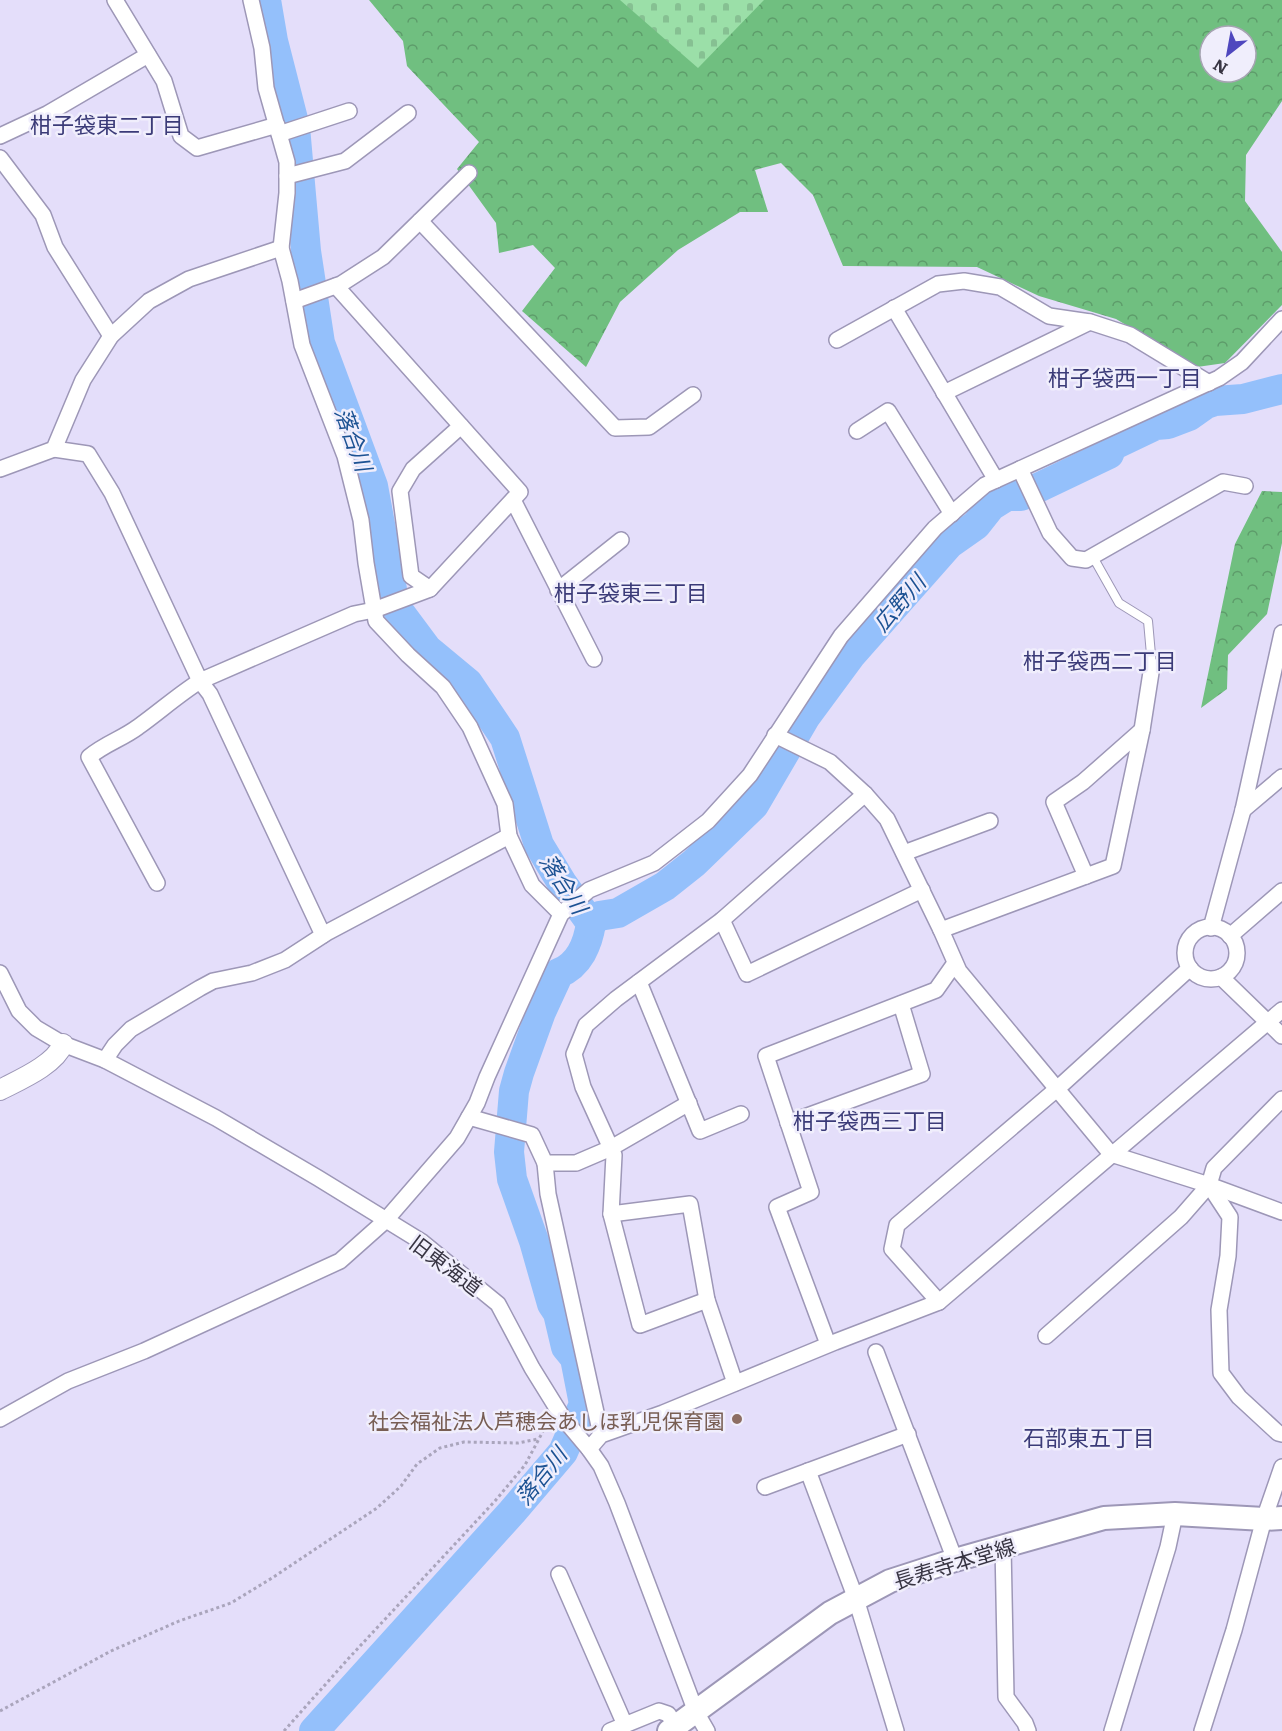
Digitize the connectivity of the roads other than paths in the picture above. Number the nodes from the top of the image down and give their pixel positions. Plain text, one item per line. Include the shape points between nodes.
1 (115, 0) edge
2 (241, 0) edge
3 (251, 0) edge
4 (256, 20) junction
5 (148, 55) junction
6 (349, 111) dead end
7 (408, 113) dead end
8 (281, 130) junction
9 (0, 136) edge
10 (0, 158) edge
11 (296, 173) junction
12 (469, 173) dead end
13 (420, 221) junction
14 (281, 248) junction
15 (336, 286) junction
16 (294, 302) junction
17 (894, 308) junction
18 (1282, 319) edge
19 (1090, 322) junction
20 (111, 336) junction
21 (837, 339) dead end
22 (1209, 383) junction
23 (944, 393) junction
24 (693, 396) dead end
25 (462, 426) junction
26 (856, 431) dead end
27 (54, 449) junction
28 (0, 469) edge
29 (1020, 469) junction
30 (996, 480) junction
31 (1245, 486) dead end
32 (513, 500) junction
33 (952, 514) junction
34 (621, 540) dead end
35 (1093, 556) junction
36 (430, 589) junction
37 (558, 590) junction
38 (374, 610) junction
39 (1282, 633) edge
40 (594, 659) dead end
41 (1152, 666) joint
42 (1277, 668) edge
43 (200, 681) junction
44 (1142, 730) junction
45 (775, 735) junction
46 (1282, 777) edge
47 (865, 794) junction
48 (1243, 810) junction
49 (990, 821) dead end
50 (509, 836) junction
51 (904, 853) junction
52 (1086, 876) junction
53 (157, 883) dead end
54 (922, 890) junction
55 (1282, 891) edge
56 (561, 914) junction
57 (722, 920) junction
58 (1211, 928) junction
59 (941, 930) junction
60 (323, 935) junction
61 (1230, 936) junction
62 (955, 963) junction
63 (1190, 968) junction
64 (0, 973) edge
65 (1221, 977) junction
66 (639, 982) junction
67 (901, 1004) junction
68 (1282, 1010) edge
69 (1268, 1021) junction
70 (1282, 1036) edge
71 (63, 1044) junction
72 (105, 1060) junction
73 (1058, 1089) junction
74 (0, 1090) edge
75 (1282, 1099) edge
76 (689, 1103) junction
77 (741, 1114) dead end
78 (469, 1117) junction
79 (788, 1123) junction
80 (611, 1149) junction
81 (1111, 1154) junction
82 (545, 1163) junction
83 (1209, 1185) junction
84 (1282, 1212) edge
85 (611, 1214) junction
86 (385, 1221) junction
87 (707, 1300) junction
88 (939, 1302) junction
89 (1047, 1336) dead end
90 (828, 1344) junction
91 (876, 1352) dead end
92 (735, 1383) junction
93 (0, 1419) edge
94 (908, 1434) junction
95 (1282, 1434) edge
96 (601, 1435) junction
97 (586, 1445) junction
98 (1282, 1467) edge
99 (808, 1471) junction
100 (765, 1486) dead end
101 (1175, 1514) junction
102 (1273, 1518) edge
103 (1003, 1546) junction
104 (955, 1560) junction
105 (559, 1574) dead end
106 (856, 1599) junction
107 (701, 1721) edge
108 (625, 1725) junction
109 (673, 1729) edge
110 (610, 1731) edge
111 (896, 1731) edge
112 (1028, 1731) edge
113 (1112, 1731) edge
114 (1202, 1731) edge

1 - 5 street
2 - 4 street
3 - 4 street
4 - 8 street via 266,88
5 - 8 street via 164,81 181,136 197,148
5 - 9 street via 47,114
6 - 8 street via 303,127
7 - 11 street via 345,161
8 - 11 street via 287,162
10 - 20 street via 43,215 55,247
11 - 14 street
12 - 13 street
13 - 15 street via 383,257
13 - 24 street via 615,428 649,427
14 - 16 street
14 - 20 street via 189,279 150,301
15 - 16 street
15 - 25 street
16 - 38 street via 302,345 345,456 361,520
17 - 19 street via 938,284 964,281 1000,287 1049,316
17 - 21 street
17 - 23 street
18 - 22 street via 1242,362
19 - 22 street via 1130,335
19 - 23 street
20 - 27 street via 83,380
22 - 29 street
23 - 30 street
25 - 32 street via 520,492
25 - 36 street via 413,469 400,491 411,576
26 - 33 street via 888,411
27 - 28 street
27 - 43 street via 88,454 112,494
29 - 30 street
29 - 35 street via 1050,533 1072,558 1086,561
30 - 33 street
31 - 35 street via 1222,482
32 - 36 street
32 - 37 street
33 - 45 street via 927,536 841,636
34 - 37 street
35 - 41 lane via 1119,603 1148,621
36 - 38 street
37 - 40 street
38 - 43 street via 354,614
38 - 50 street via 376,621 443,687 471,727 505,804
39 - 42 street
41 - 44 street
42 - 48 street
43 - 53 street via 136,729 102,746 90,757
43 - 60 street via 210,694
44 - 52 street via 1113,866
44 - 52 street via 1054,802
45 - 47 street via 830,762
45 - 56 street via 750,775 708,821 654,863 590,890
46 - 48 street
47 - 51 street via 887,819
47 - 57 street
48 - 58 street
49 - 51 street
50 - 56 street via 532,885
50 - 60 street
51 - 54 street
52 - 59 street
54 - 57 street via 747,974
54 - 59 street
55 - 61 street
56 - 78 street
57 - 66 street
58 - 61 street
58 - 63 street via 1196,932 1186,945
59 - 62 street
60 - 72 street via 285,960 200,988 132,1029
61 - 65 street via 1236,959
62 - 67 street via 936,990
62 - 73 street
63 - 65 street via 1204,978
63 - 73 street
64 - 71 street, 旧東海道 via 19,1011 36,1028
65 - 69 street
66 - 76 street
66 - 80 street via 586,1025 574,1054 583,1087
67 - 79 street via 766,1056
67 - 79 street via 922,1074
68 - 69 street
69 - 70 street
69 - 81 street
71 - 72 street, 旧東海道
71 - 74 street via 59,1053 29,1075
72 - 86 street, 旧東海道 via 216,1118
73 - 81 street
73 - 88 street via 897,1225 892,1249
75 - 83 street via 1214,1168
76 - 77 street via 700,1131
76 - 80 street
78 - 82 street via 532,1135
78 - 86 street via 457,1138
79 - 90 street via 811,1192 777,1207
80 - 82 street via 576,1163
80 - 85 street
81 - 83 street
81 - 88 street
82 - 96 street via 548,1194
83 - 84 street
83 - 89 street via 1181,1217
83 - 95 street via 1230,1217 1219,1310 1221,1373 1239,1397
85 - 87 street via 690,1204
85 - 87 street via 640,1325
86 - 93 street via 340,1261 144,1351 68,1381
86 - 97 street, 旧東海道 via 422,1242 498,1304 559,1412
87 - 92 street
88 - 90 street
90 - 92 street
91 - 94 street
92 - 96 street
94 - 99 street
94 - 104 street
96 - 97 street
97 - 107 street, 旧東海道 via 601,1466 617,1503
98 - 102 street
99 - 100 street
99 - 106 street
101 - 102 main road, 長寿寺本堂線
101 - 103 main road, 長寿寺本堂線 via 1104,1518
101 - 113 street
102 - 114 street
103 - 104 main road, 長寿寺本堂線
103 - 112 street via 1006,1697
104 - 106 main road, 長寿寺本堂線 via 890,1581
105 - 108 street
106 - 107 main road, 長寿寺本堂線 via 830,1613
106 - 111 street
107 - 109 main road, 長寿寺本堂線
108 - 109 street via 659,1711 668,1714
108 - 110 street

